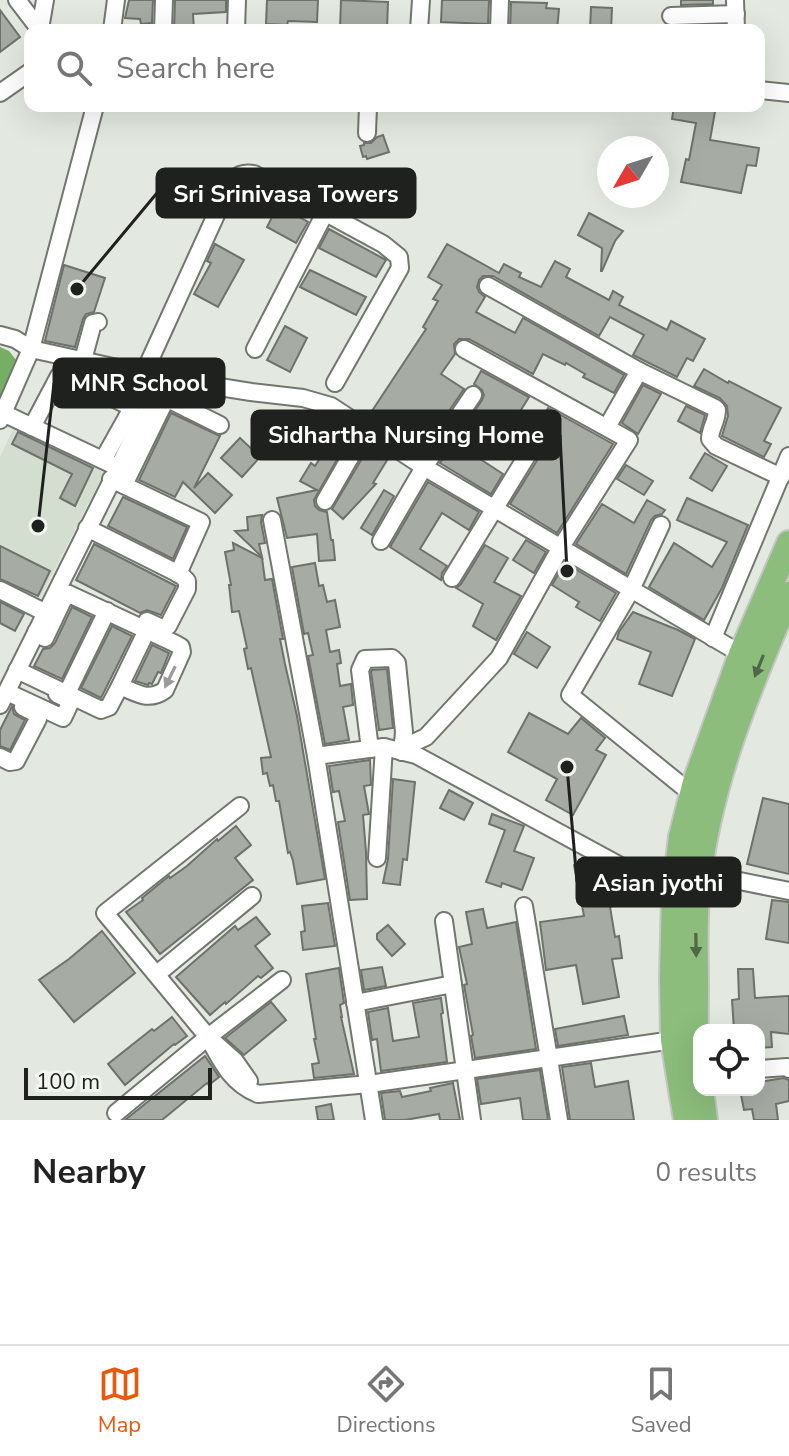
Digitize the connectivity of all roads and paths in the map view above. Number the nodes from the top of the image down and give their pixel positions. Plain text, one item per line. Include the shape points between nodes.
1 (17, 0) edge
2 (45, 0) edge
3 (116, 0) edge
4 (164, 0) edge
5 (237, 0) edge
6 (421, 0) edge
7 (500, 0) edge
8 (736, 15) edge
9 (671, 16) dead end
10 (35, 24) edge
11 (41, 24) edge
12 (113, 24) edge
13 (163, 24) edge
14 (236, 24) edge
15 (419, 24) edge
16 (499, 24) edge
17 (24, 76) edge
18 (765, 91) edge
19 (0, 93) edge
20 (789, 93) edge
21 (93, 112) edge
22 (368, 112) edge
23 (367, 133) dead end
24 (325, 213) junction
25 (488, 286) dead end
26 (98, 322) dead end
27 (7, 337) edge
28 (31, 349) junction
29 (255, 349) dead end
30 (464, 349) dead end
31 (83, 360) junction
32 (639, 371) junction
33 (144, 373) junction
34 (163, 378) junction
35 (197, 383) junction
36 (335, 383) dead end
37 (473, 395) dead end
38 (188, 409) junction
39 (2, 417) edge
40 (220, 425) dead end
41 (32, 427) junction
42 (607, 427) junction
43 (367, 428) junction
44 (528, 454) dead end
45 (789, 456) edge
46 (424, 467) junction
47 (114, 473) junction
48 (781, 477) junction
49 (325, 501) dead end
50 (494, 508) junction
51 (272, 520) dead end
52 (661, 525) dead end
53 (87, 528) junction
54 (381, 541) dead end
55 (789, 543) edge
56 (561, 547) junction
57 (178, 574) junction
58 (452, 578) dead end
59 (63, 579) junction
60 (0, 590) edge
61 (631, 590) junction
62 (789, 594) edge
63 (59, 598) junction
64 (107, 611) junction
65 (46, 613) junction
66 (147, 630) junction
67 (41, 635) junction
68 (713, 638) junction
69 (741, 654) junction
70 (11, 685) edge
71 (120, 686) junction
72 (67, 693) junction
73 (0, 721) edge
74 (377, 748) junction
75 (402, 752) junction
76 (316, 756) junction
77 (0, 757) edge
78 (692, 794) junction
79 (240, 806) dead end
80 (377, 858) dead end
81 (700, 873) junction
82 (789, 891) edge
83 (674, 895) junction
84 (252, 896) dead end
85 (524, 906) dead end
86 (444, 921) dead end
87 (157, 974) junction
88 (282, 980) dead end
89 (453, 984) junction
90 (355, 1003) junction
91 (698, 1024) edge
92 (208, 1037) junction
93 (673, 1040) junction
94 (548, 1058) junction
95 (788, 1067) edge
96 (466, 1069) junction
97 (765, 1069) edge
98 (369, 1084) junction
99 (702, 1096) edge
100 (116, 1113) dead end
101 (374, 1120) edge
102 (472, 1120) edge
103 (559, 1120) edge
104 (686, 1120) edge
105 (705, 1120) edge

1 - 10 street
2 - 11 street
3 - 12 street
4 - 13 street
5 - 14 street
6 - 15 street
7 - 16 street
8 - 9 street
17 - 19 street
18 - 20 street
21 - 28 street
22 - 23 street
24 - 29 street
24 - 33 street via 254,174 240,174 231,182
24 - 36 street via 383,244 399,257 400,268
25 - 32 street
26 - 31 street via 93,323
27 - 28 street
28 - 31 street
28 - 39 street
30 - 42 street
31 - 33 street
32 - 42 street
32 - 48 street via 715,408 710,439 716,446
33 - 34 street
34 - 35 street
34 - 47 street
35 - 38 street
35 - 43 street via 303,398 331,406
37 - 46 street
38 - 40 street
38 - 47 street via 165,401
39 - 41 street
41 - 47 street
41 - 47 street via 59,376 68,375 129,406
42 - 56 street via 629,440
43 - 46 street
43 - 49 street
44 - 50 street
45 - 48 street
46 - 50 street
46 - 54 street
47 - 53 street
47 - 57 street via 201,522
48 - 68 street
50 - 56 street
50 - 58 street
51 - 76 street
52 - 61 street
53 - 57 street
53 - 59 street
55 - 69 highway
56 - 61 street
56 - 75 street via 499,658 426,737
57 - 59 street via 187,581 187,589 165,628
59 - 63 street
60 - 65 street
61 - 68 street
61 - 78 street via 570,695
62 -> 81 highway via 737,720 715,791
63 - 64 street via 69,594
63 - 65 street
63 - 67 street
64 - 66 street
64 - 72 street
65 - 67 street
66 - 71 street
66 -> 71 street via 181,647 165,690 146,697
67 - 70 street
68 - 69 street
69 - 78 highway
70 - 72 street
70 - 73 street
70 - 77 street via 38,717 16,761
71 - 72 street via 109,707 101,710
74 - 75 street
74 - 75 street via 360,670 365,659 392,658 397,663
74 - 76 street
74 - 80 street
75 - 83 street
76 - 90 street
78 - 83 highway
79 - 87 street via 105,913
81 - 82 street
81 -> 91 highway via 695,918
83 - 93 highway
84 - 87 street
85 - 94 street
86 - 89 street
87 - 92 street
88 - 92 street
89 - 90 street
89 - 96 street
90 - 98 street
92 - 98 street via 235,1061 258,1094
92 - 100 street
93 - 94 street
93 - 104 highway
94 - 96 street
94 - 103 street
95 - 97 street
96 - 98 street
96 - 102 street
98 - 101 street
99 - 105 highway

